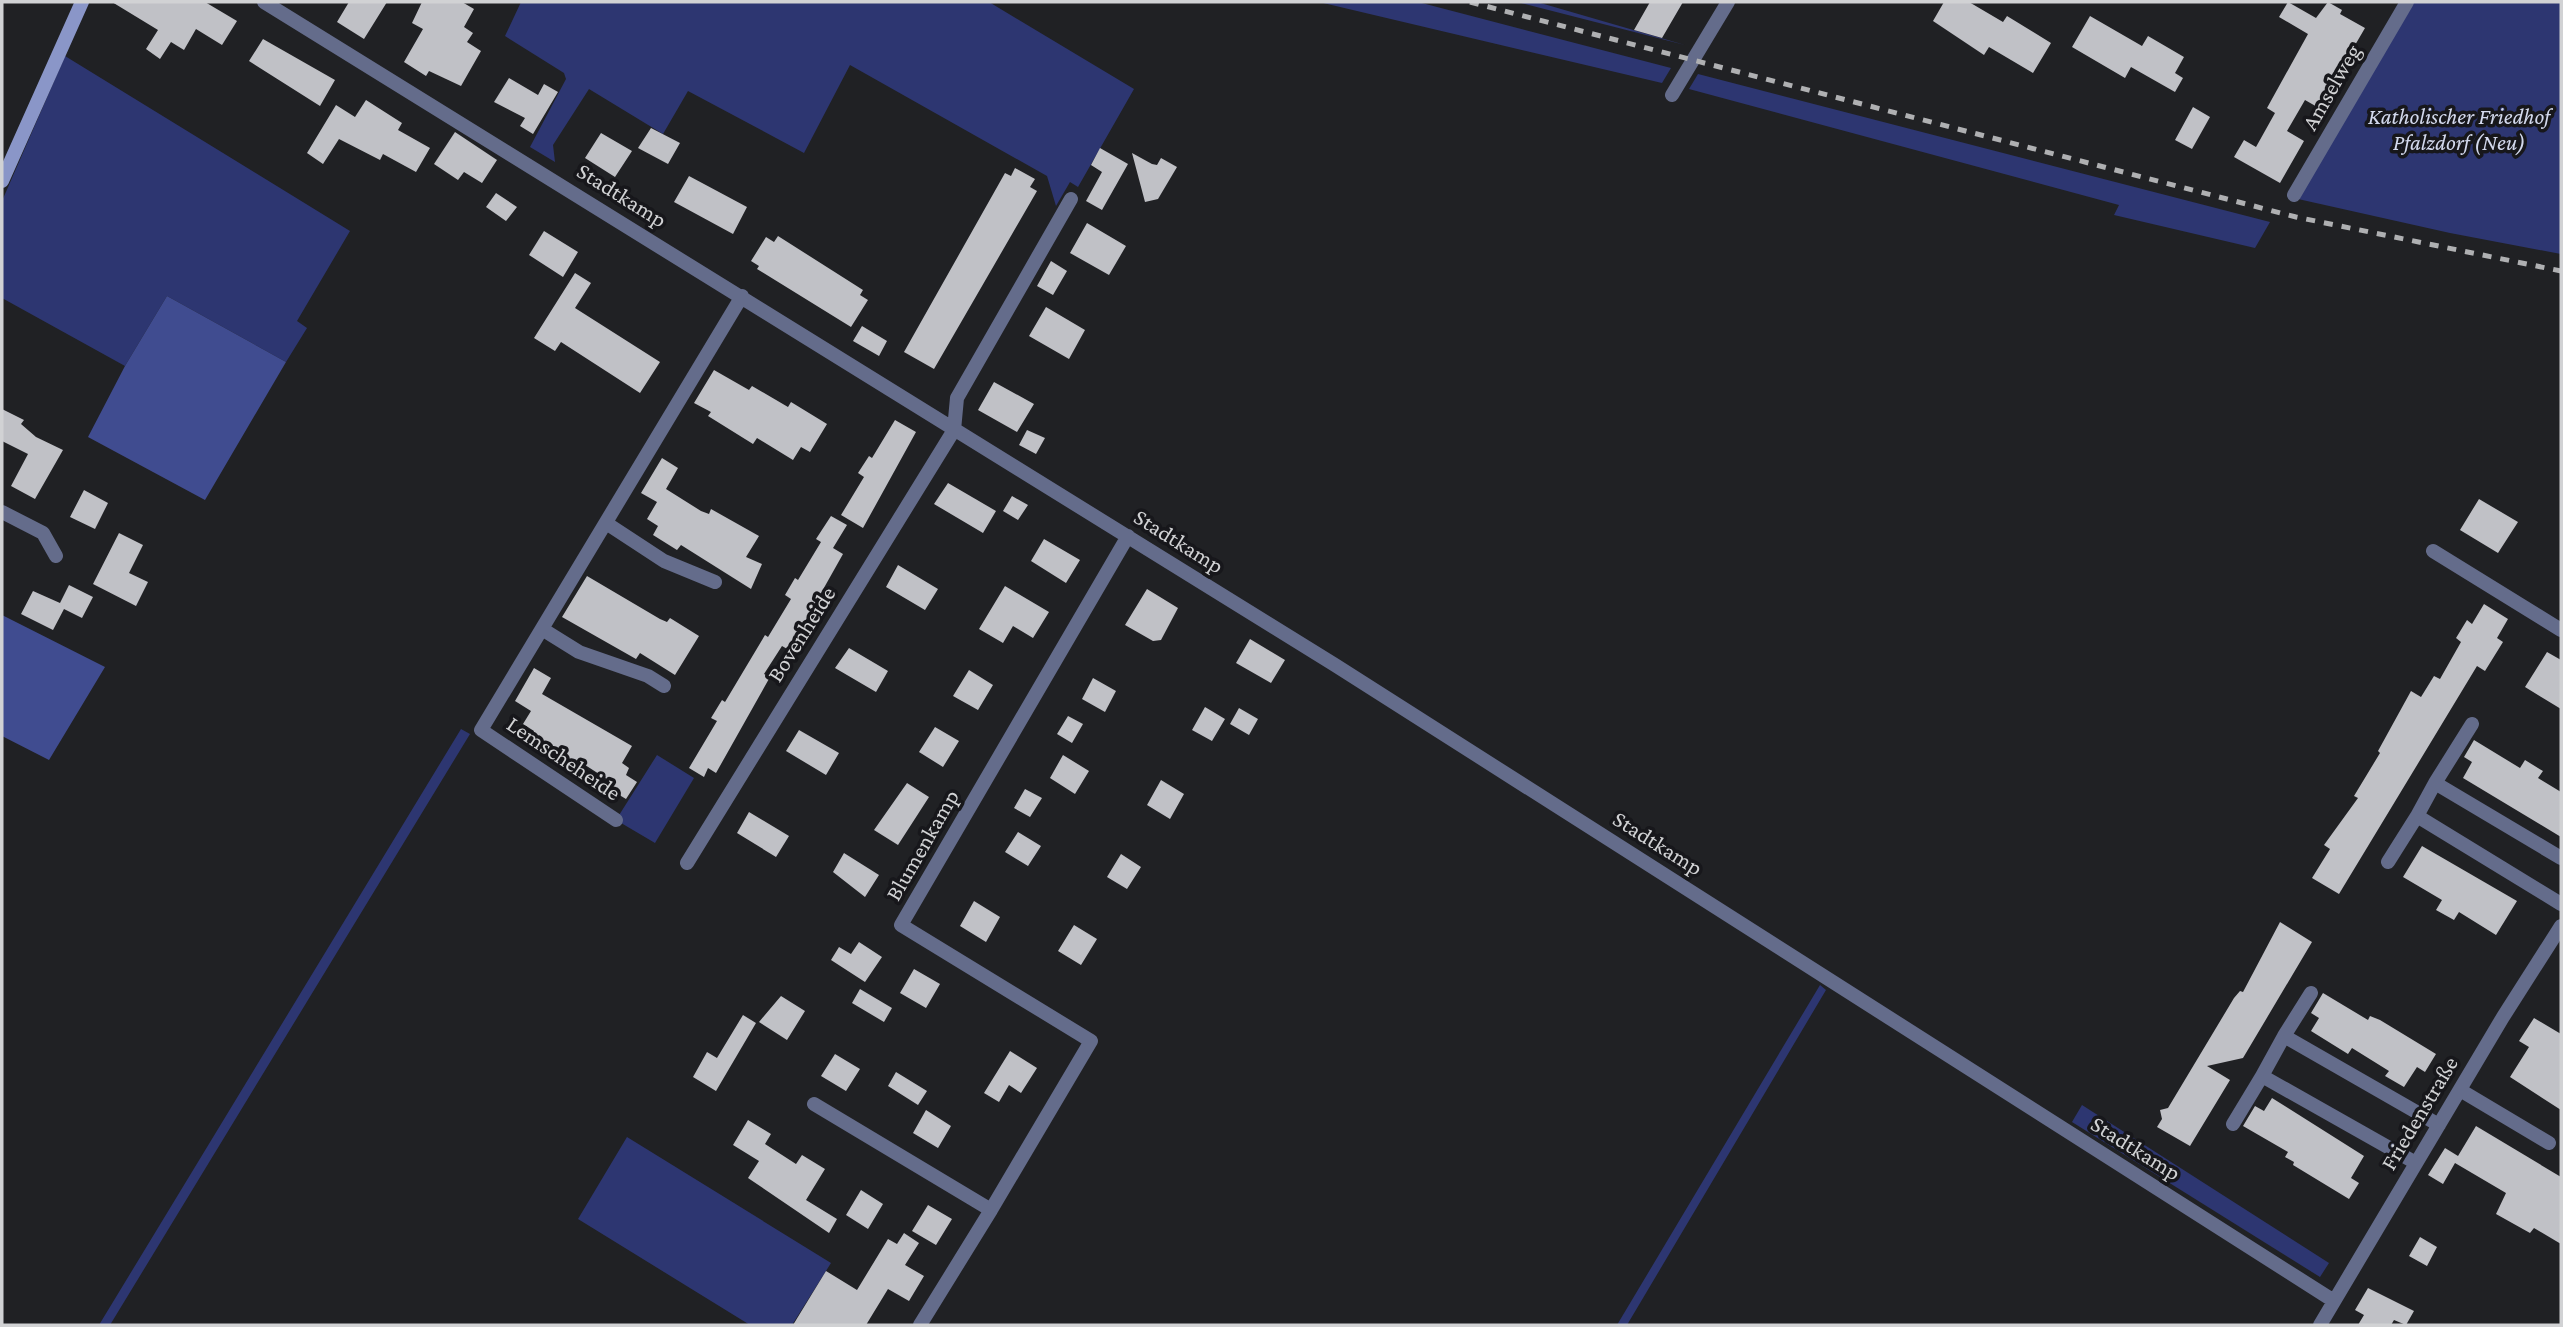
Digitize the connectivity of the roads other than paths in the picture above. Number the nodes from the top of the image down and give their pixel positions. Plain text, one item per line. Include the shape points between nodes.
1 (82, 2) edge
2 (264, 2) edge
3 (1728, 2) edge
4 (2407, 2) edge
5 (1672, 95) dead end
6 (2, 181) edge
7 (2294, 195) dead end
8 (1071, 198) dead end
9 (741, 296) junction
10 (954, 430) junction
11 (2, 512) edge
12 (606, 523) junction
13 (1128, 536) junction
14 (2433, 551) dead end
15 (56, 556) dead end
16 (715, 582) dead end
17 (542, 629) junction
18 (2561, 631) edge
19 (664, 686) dead end
20 (2472, 724) dead end
21 (2435, 783) junction
22 (2417, 816) junction
23 (616, 821) dead end
24 (2561, 858) edge
25 (2388, 862) dead end
26 (687, 863) dead end
27 (2561, 904) edge
28 (2561, 926) edge
29 (2311, 993) dead end
30 (2284, 1037) junction
31 (2262, 1076) junction
32 (2460, 1090) junction
33 (814, 1104) dead end
34 (2233, 1124) dead end
35 (2439, 1125) junction
36 (2549, 1143) dead end
37 (2416, 1163) junction
38 (991, 1210) junction
39 (2334, 1301) junction
40 (920, 1325) edge
41 (2320, 1325) edge

1 - 6 street
2 - 9 street, Stadtkamp
3 - 5 street
4 - 7 street, Amselweg
8 - 10 street via 957,398
9 - 10 street, Stadtkamp
9 - 12 street, Lemscheheide
10 - 13 street, Stadtkamp
10 - 26 street, Bovenheide
11 - 15 street via 43,533
12 - 16 street via 664,561
12 - 17 street, Lemscheheide
13 - 38 street, Blumenkamp via 901,925 1091,1041
13 - 39 street, Stadtkamp
14 - 18 street
17 - 19 street via 579,652
17 - 23 street, Lemscheheide via 481,730
20 - 21 street
21 - 22 street
21 - 24 street
22 - 25 street
22 - 27 street
28 - 32 street, Friedenstraße
29 - 30 street
30 - 31 street
30 - 35 street
31 - 34 street
31 - 37 street
32 - 35 street, Friedenstraße
32 - 36 street
33 - 38 street
35 - 37 street, Friedenstraße
37 - 39 street, Friedenstraße
38 - 40 street, Blumenkamp
39 - 41 street, Friedenstraße

